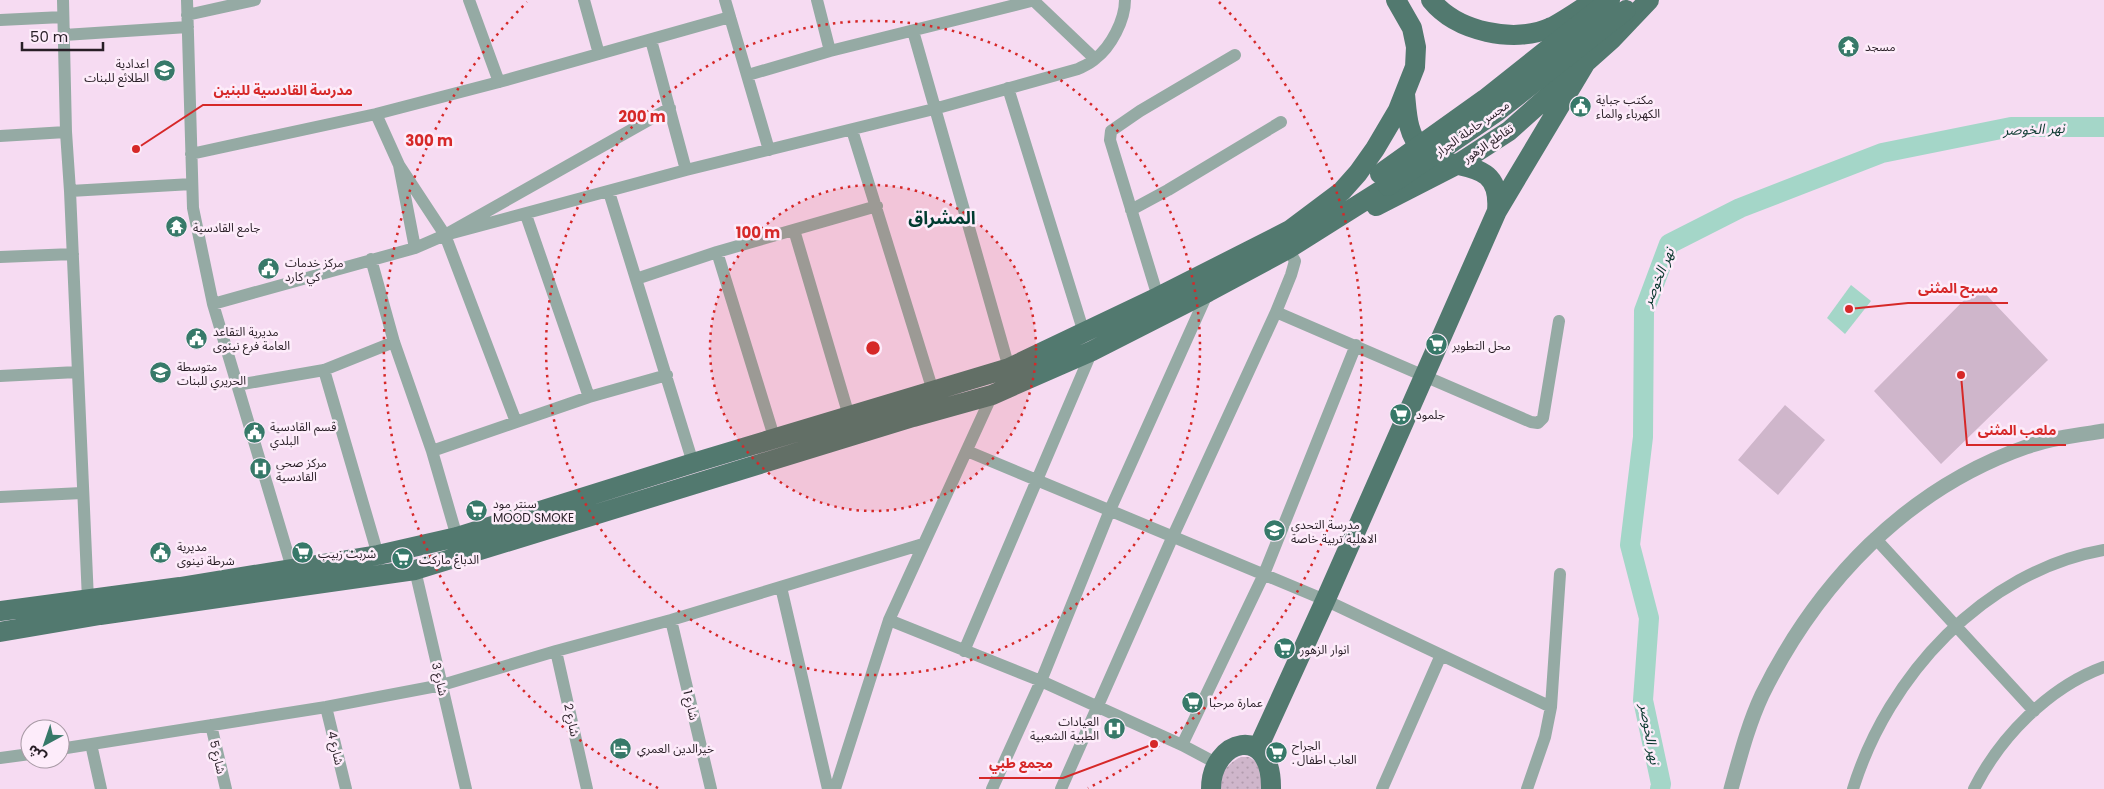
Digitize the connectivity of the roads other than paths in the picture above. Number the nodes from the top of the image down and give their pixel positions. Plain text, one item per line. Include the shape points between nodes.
1 (63, 0) edge
2 (187, 0) edge
3 (255, 0) edge
4 (469, 0) edge
5 (584, 0) edge
6 (725, 0) edge
7 (817, 0) edge
8 (1125, 0) edge
9 (1396, 0) edge
10 (1649, 0) edge
11 (1035, 1) edge
12 (1625, 3) edge
13 (1435, 5) edge
14 (1588, 5) edge
15 (63, 17) junction
16 (730, 17) junction
17 (0, 20) edge
18 (188, 21) junction
19 (1551, 27) junction
20 (912, 31) junction
21 (64, 35) junction
22 (650, 40) junction
23 (1611, 40) junction
24 (830, 51) junction
25 (599, 54) junction
26 (1235, 55) dead end
27 (1095, 59) junction
28 (1586, 62) junction
29 (748, 75) junction
30 (499, 82) junction
31 (1008, 88) junction
32 (1405, 94) junction
33 (670, 108) junction
34 (934, 109) junction
35 (376, 114) junction
36 (1281, 122) dead end
37 (852, 130) junction
38 (66, 132) junction
39 (0, 136) edge
40 (1382, 137) junction
41 (769, 150) junction
42 (191, 154) junction
43 (1458, 164) junction
44 (399, 165) junction
45 (686, 170) junction
46 (192, 184) junction
47 (1417, 185) junction
48 (70, 191) junction
49 (609, 192) junction
50 (876, 206) junction
51 (1131, 210) junction
52 (1497, 211) junction
53 (526, 215) junction
54 (794, 230) junction
55 (445, 235) junction
56 (1292, 241) junction
57 (415, 248) junction
58 (717, 252) junction
59 (73, 254) junction
60 (0, 257) edge
61 (371, 260) junction
62 (636, 279) junction
63 (1208, 292) junction
64 (1158, 297) junction
65 (213, 304) junction
66 (1276, 312) junction
67 (1559, 321) dead end
68 (394, 342) junction
69 (1088, 342) junction
70 (1356, 345) junction
71 (1009, 368) junction
72 (324, 370) junction
73 (77, 372) junction
74 (1424, 374) junction
75 (0, 376) edge
76 (667, 376) junction
77 (237, 385) junction
78 (933, 390) junction
79 (992, 394) junction
80 (589, 397) junction
81 (849, 416) junction
82 (516, 422) junction
83 (2104, 431) edge
84 (775, 440) junction
85 (432, 451) junction
86 (967, 451) junction
87 (693, 463) junction
88 (1036, 479) junction
89 (82, 493) junction
90 (0, 497) edge
91 (1110, 510) junction
92 (1173, 536) junction
93 (1875, 538) junction
94 (923, 544) junction
95 (460, 545) junction
96 (2104, 550) edge
97 (378, 555) junction
98 (292, 568) junction
99 (415, 570) junction
100 (1264, 574) junction
101 (1560, 574) dead end
102 (781, 587) junction
103 (88, 600) junction
104 (1325, 600) junction
105 (0, 611) edge
106 (671, 620) junction
107 (889, 620) junction
108 (1955, 626) junction
109 (0, 632) edge
110 (556, 651) junction
111 (964, 651) junction
112 (1442, 655) junction
113 (2104, 667) edge
114 (1041, 681) junction
115 (442, 685) junction
116 (1098, 706) junction
117 (326, 707) junction
118 (1551, 708) junction
119 (2034, 711) junction
120 (211, 725) junction
121 (91, 744) junction
122 (1182, 745) junction
123 (70, 747) edge
124 (1258, 748) junction
125 (20, 755) edge
126 (0, 758) edge
127 (1216, 763) junction
128 (102, 789) edge
129 (226, 789) edge
130 (346, 789) edge
131 (466, 789) edge
132 (586, 789) edge
133 (711, 789) edge
134 (828, 789) edge
135 (835, 789) edge
136 (992, 789) edge
137 (1062, 789) edge
138 (1211, 789) edge
139 (1271, 789) edge
140 (1382, 789) edge
141 (1526, 789) edge
142 (1731, 789) edge
143 (1853, 789) edge
144 (1974, 789) edge

1 - 15 street
2 - 18 street
3 - 18 street
4 - 30 street
5 - 25 street
6 - 16 street
7 - 24 street
8 - 27 street via 1116,31
9 - 32 main road via 1412,28 1416,47 1415,67
10 - 23 main road, تقاطع الزهور
11 - 20 street
11 - 27 street
12 - 56 main road, مجسر حاملة الجرار, bridge via 1493,94 1384,180
13 - 19 main road via 1476,29 1518,34
14 - 19 main road
14 - 23 main road via 1581,20 1587,30 1597,38
15 - 17 street
15 - 21 street
16 - 22 street
16 - 29 street
18 - 21 street
18 - 42 street
19 - 28 main road via 1563,26 1579,32 1586,44
20 - 24 street
20 - 34 street
21 - 38 street
22 - 25 street
22 - 33 street
23 - 28 main road, تقاطع الزهور
24 - 29 street
25 - 30 street
26 - 51 street via 1111,131 1110,140
27 - 31 street via 1078,69
28 - 43 main road, تقاطع الزهور via 1509,131
28 - 52 main road
29 - 41 street
30 - 35 street
31 - 34 street
31 - 69 street
32 - 40 main road
32 - 43 main road via 1411,132 1422,150 1443,161
33 - 45 street
33 - 55 street
34 - 37 street
34 - 71 street
35 - 42 street
35 - 44 street
36 - 51 street
37 - 41 street
37 - 50 street
38 - 39 street
38 - 48 street
40 - 47 main road via 1395,139 1414,155 1420,171
40 - 56 main road via 1342,191
41 - 45 street
42 - 46 street
43 - 47 main road, تقاطع الزهور
43 - 52 main road via 1475,168 1488,177 1498,193
44 - 55 street
44 - 57 street
45 - 49 street
46 - 48 street
46 - 65 street via 193,208
47 - 56 main road, تقاطع الزهور
48 - 59 street
49 - 53 street
49 - 62 street
50 - 54 street
50 - 78 street
51 - 64 street
52 - 74 main road
53 - 55 street
53 - 80 street
54 - 58 street
54 - 81 street
55 - 57 street
55 - 82 street
56 - 63 main road
56 - 64 main road
56 - 66 street via 1295,261
57 - 61 street
58 - 62 street
58 - 84 street
59 - 60 street
59 - 73 street
61 - 65 street
61 - 68 street
62 - 76 street
63 - 69 main road
63 - 91 street
64 - 69 main road
65 - 77 street
66 - 70 street
66 - 92 street
67 - 74 street via 1543,418 1538,423
68 - 72 street
68 - 85 street
69 - 71 main road
69 - 79 main road
69 - 88 street
70 - 74 street
70 - 100 street
71 - 78 main road
72 - 77 street
72 - 97 street
73 - 75 street
73 - 89 street
74 - 104 main road
76 - 80 street
76 - 87 street
77 - 98 street
78 - 81 main road
79 - 86 street
79 - 95 main road
80 - 82 street
81 - 84 main road
82 - 85 street
83 - 93 street via 2026,447 1988,463 1912,508
84 - 87 main road
85 - 95 street
86 - 88 street
86 - 94 street
87 - 95 main road
88 - 91 street
88 - 111 street
89 - 90 street
89 - 103 street
91 - 92 street
91 - 114 street
92 - 100 street
92 - 116 street
93 - 108 street
93 - 142 street via 1821,599 1787,649 1748,730
94 - 102 street
94 - 107 street
95 - 97 main road
95 - 99 main road
96 - 108 street via 2070,559 2017,582
97 - 98 main road
98 - 103 main road
99 - 109 main road
99 - 115 street, شارع 3
100 - 104 street
100 - 122 street
101 - 118 street
102 - 106 street
102 - 134 street
103 - 105 main road
104 - 112 street
104 - 124 main road
106 - 110 street
106 - 133 street, شارع 1
107 - 111 street
107 - 135 street
108 - 119 street
108 - 143 street via 1904,685 1865,755
110 - 115 street
110 - 132 street, شارع 2
111 - 114 street
112 - 118 street
112 - 140 street
113 - 119 street via 2070,683
114 - 116 street
114 - 136 street
115 - 117 street
115 - 131 street, شارع 3
116 - 122 street
116 - 137 street
117 - 120 street
117 - 130 street, شارع 4
118 - 141 street via 1545,737
119 - 144 street via 1994,756
120 - 121 street
120 - 129 street, شارع 5
121 - 123 street
121 - 128 street
122 - 127 street
124 - 127 main road via 1239,746
124 - 139 main road via 1269,766
125 - 126 street
127 - 138 main road

